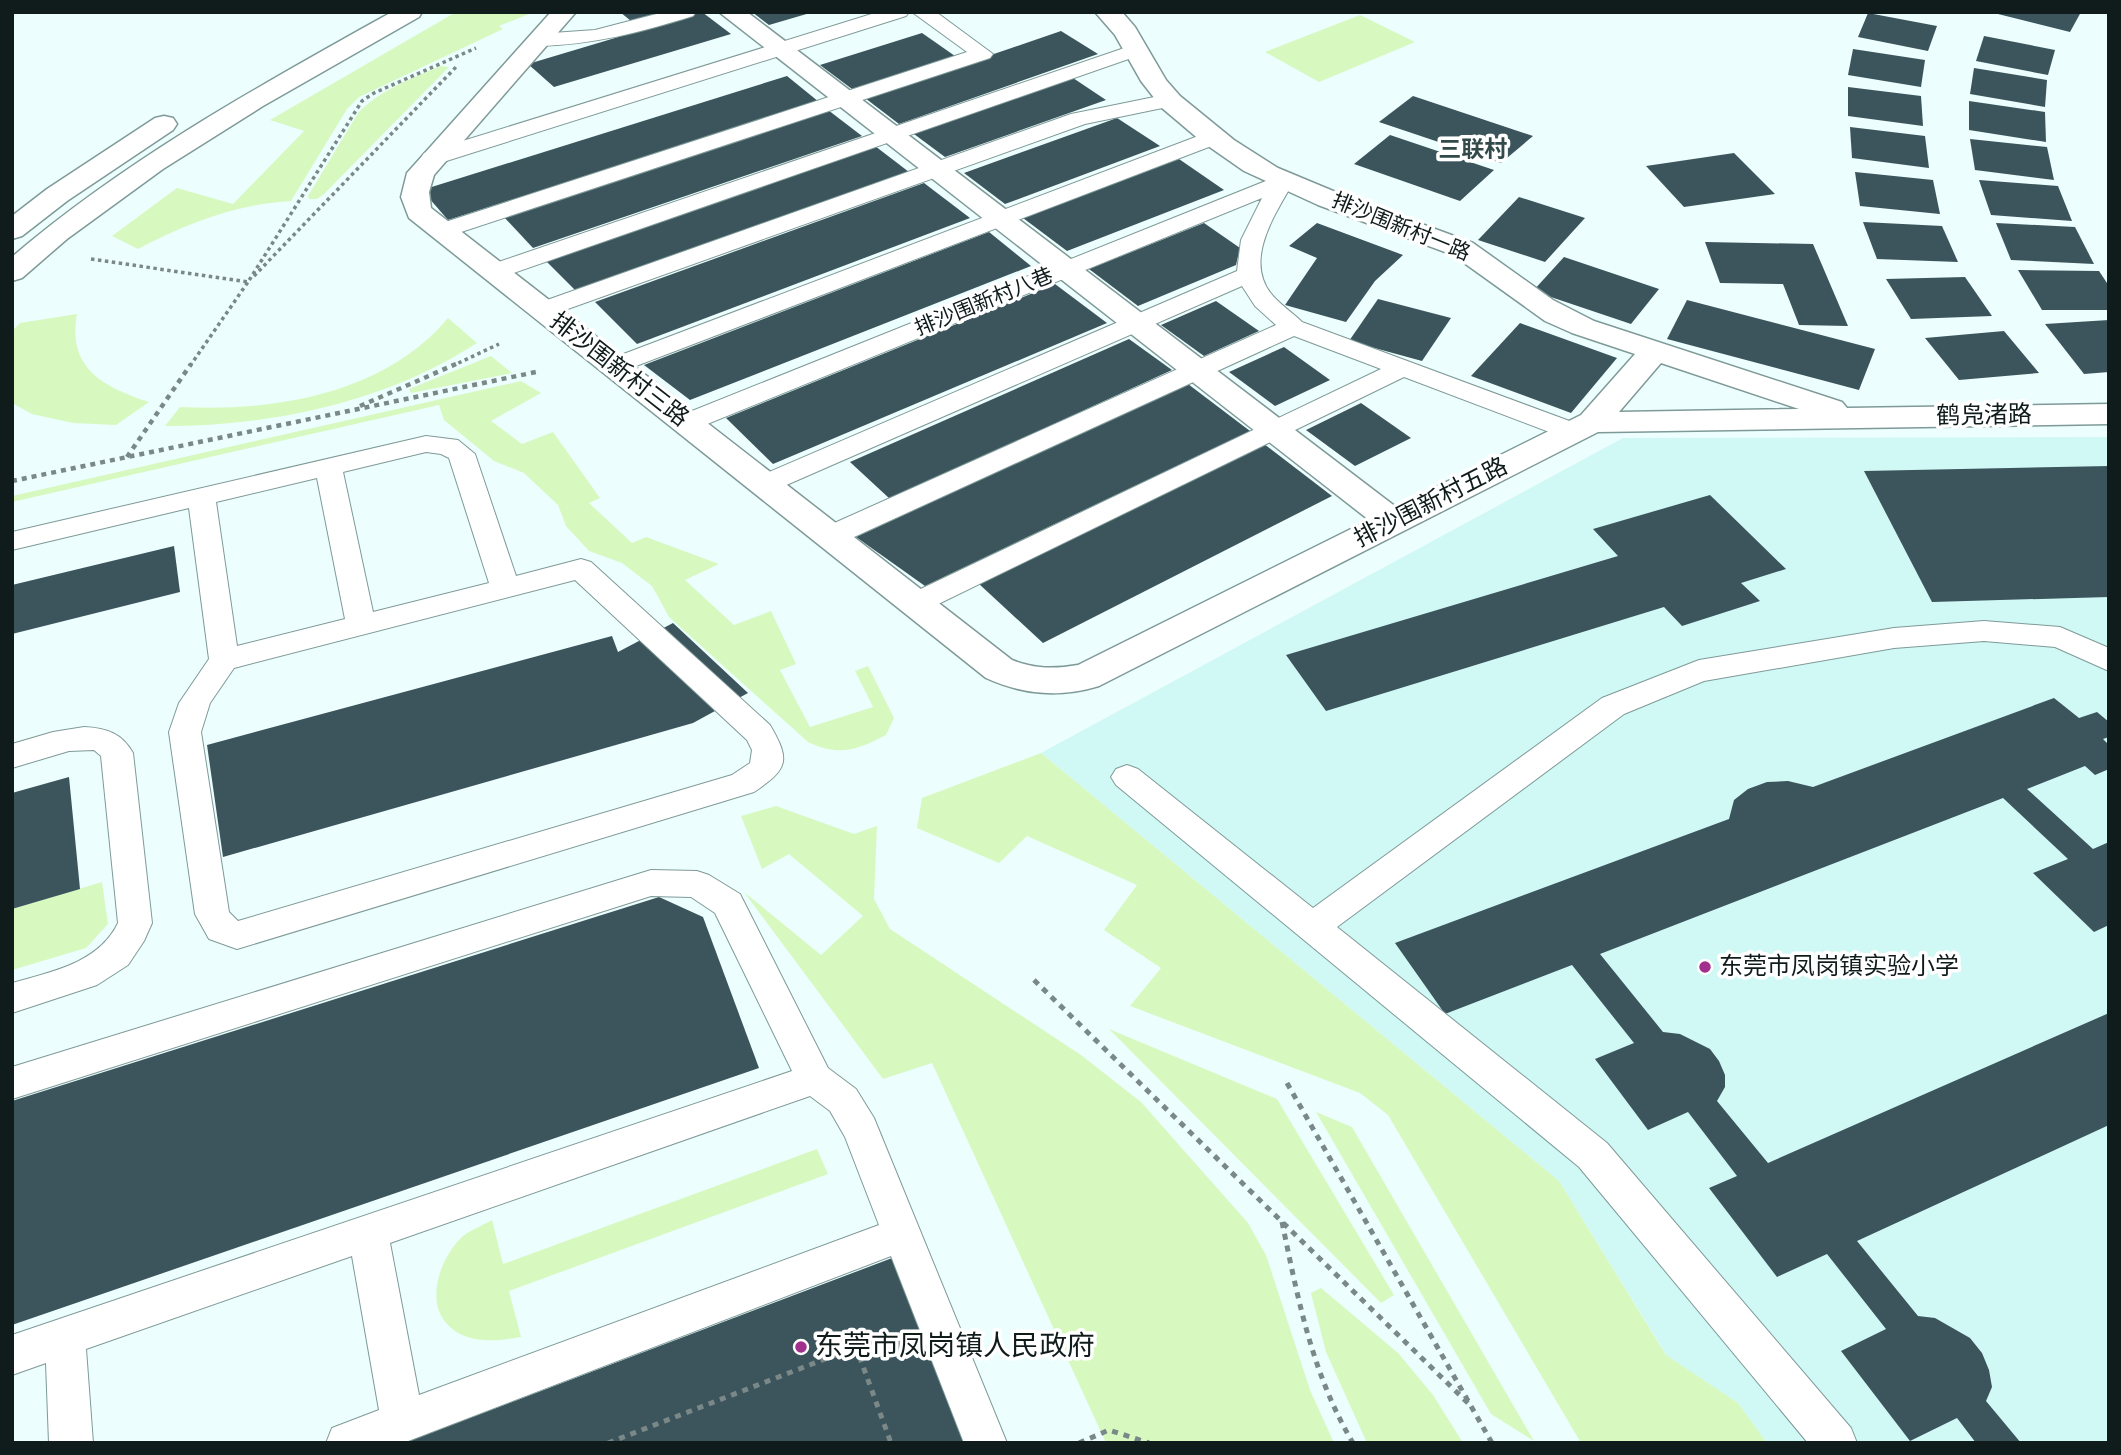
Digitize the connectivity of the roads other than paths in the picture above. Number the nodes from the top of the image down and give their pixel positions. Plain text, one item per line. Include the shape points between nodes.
1 (360, 12) edge
2 (410, 12) edge
3 (686, 12) edge
4 (731, 12) edge
5 (899, 12) edge
6 (922, 12) edge
7 (1107, 12) edge
8 (549, 28) edge
9 (780, 49) junction
10 (1136, 50) junction
11 (278, 58) dead end
12 (845, 99) junction
13 (1169, 100) junction
14 (181, 113) dead end
15 (1214, 137) junction
16 (432, 158) junction
17 (936, 170) junction
18 (1283, 181) junction
19 (1000, 219) junction
20 (12, 230) edge
21 (441, 231) junction
22 (1065, 269) junction
23 (493, 271) junction
24 (12, 272) edge
25 (1250, 275) junction
26 (542, 310) junction
27 (1136, 324) junction
28 (1293, 327) junction
29 (1655, 351) junction
30 (614, 366) junction
31 (1401, 369) junction
32 (1197, 370) junction
33 (2109, 414) edge
34 (1860, 418) junction
35 (686, 422) junction
36 (1583, 427) junction
37 (1275, 430) junction
38 (328, 467) junction
39 (765, 484) junction
40 (201, 497) junction
41 (1394, 522) junction
42 (831, 536) junction
43 (12, 541) edge
44 (505, 588) junction
45 (915, 603) junction
46 (361, 625) junction
47 (224, 660) junction
48 (2109, 661) edge
49 (1024, 680) joint
50 (12, 756) edge
51 (1128, 777) dead end
52 (1312, 927) junction
53 (12, 998) edge
54 (815, 1079) junction
55 (12, 1083) edge
56 (368, 1233) junction
57 (903, 1234) junction
58 (65, 1336) junction
59 (12, 1355) edge
60 (403, 1422) junction
61 (71, 1443) edge
62 (347, 1443) edge
63 (986, 1443) edge
64 (1836, 1443) edge

1 - 11 street
2 - 24 street via 204,128 84,212
3 - 8 lane via 572,41
4 - 9 street
5 - 9 lane
6 - 12 lane via 983,54
7 - 10 street, 排沙围新村一路 via 1121,24
8 - 16 street, 排沙围新村三路
9 - 12 street
9 - 16 lane
10 - 13 street, 排沙围新村一路
10 - 23 lane
12 - 17 street
12 - 21 lane
13 - 15 street, 排沙围新村一路
13 - 17 lane via 1079,119
14 - 20 street
15 - 18 street, 排沙围新村一路
15 - 19 lane
16 - 21 street, 排沙围新村三路 via 414,189 414,201 419,212
17 - 19 street
17 - 26 lane
18 - 22 lane, 排沙围新村八巷
18 - 25 lane via 1254,230 1248,253
18 - 29 street, 排沙围新村一路 via 1463,249 1489,263 1554,314
19 - 22 street
19 - 30 lane
21 - 23 street, 排沙围新村三路
22 - 27 street
22 - 35 lane, 排沙围新村八巷
23 - 26 street, 排沙围新村三路
25 - 27 lane
25 - 28 lane via 1263,299
26 - 30 street, 排沙围新村三路
27 - 32 street
27 - 39 lane
28 - 31 lane
28 - 32 lane
29 - 34 street, 排沙围新村一路
29 - 36 street
30 - 35 street, 排沙围新村三路
31 - 36 lane
31 - 37 lane
32 - 37 street
32 - 42 lane
33 - 34 street, 鹤凫渚路
34 - 36 street, 排沙围新村五路
35 - 39 street, 排沙围新村三路
36 - 41 street, 排沙围新村五路
37 - 41 street
37 - 45 lane
38 - 40 lane
38 - 44 lane via 426,444 448,446 461,454
38 - 46 lane
39 - 42 street, 排沙围新村三路
40 - 43 lane
40 - 47 lane
41 - 49 street, 排沙围新村五路 via 1086,677 1056,682
42 - 45 street, 排沙围新村三路
44 - 46 lane
44 - 47 lane via 581,569 759,733 768,750 765,769 743,784 237,935 221,929 212,914 185,732 193,705
45 - 49 street, 排沙围新村三路 via 999,668
46 - 47 lane
48 - 52 lane via 2060,637 1984,631 1894,638 1699,671 1613,706
50 - 53 lane via 80,738 95,737 114,746 135,923 131,936 106,964 83,977
51 - 52 lane
52 - 64 lane via 1593,1154
54 - 55 lane via 727,904 697,884 651,883
54 - 56 lane
54 - 57 lane via 843,1100 861,1130
56 - 58 lane
56 - 60 lane
57 - 60 lane
57 - 63 lane
58 - 59 lane
58 - 61 lane
60 - 62 lane

